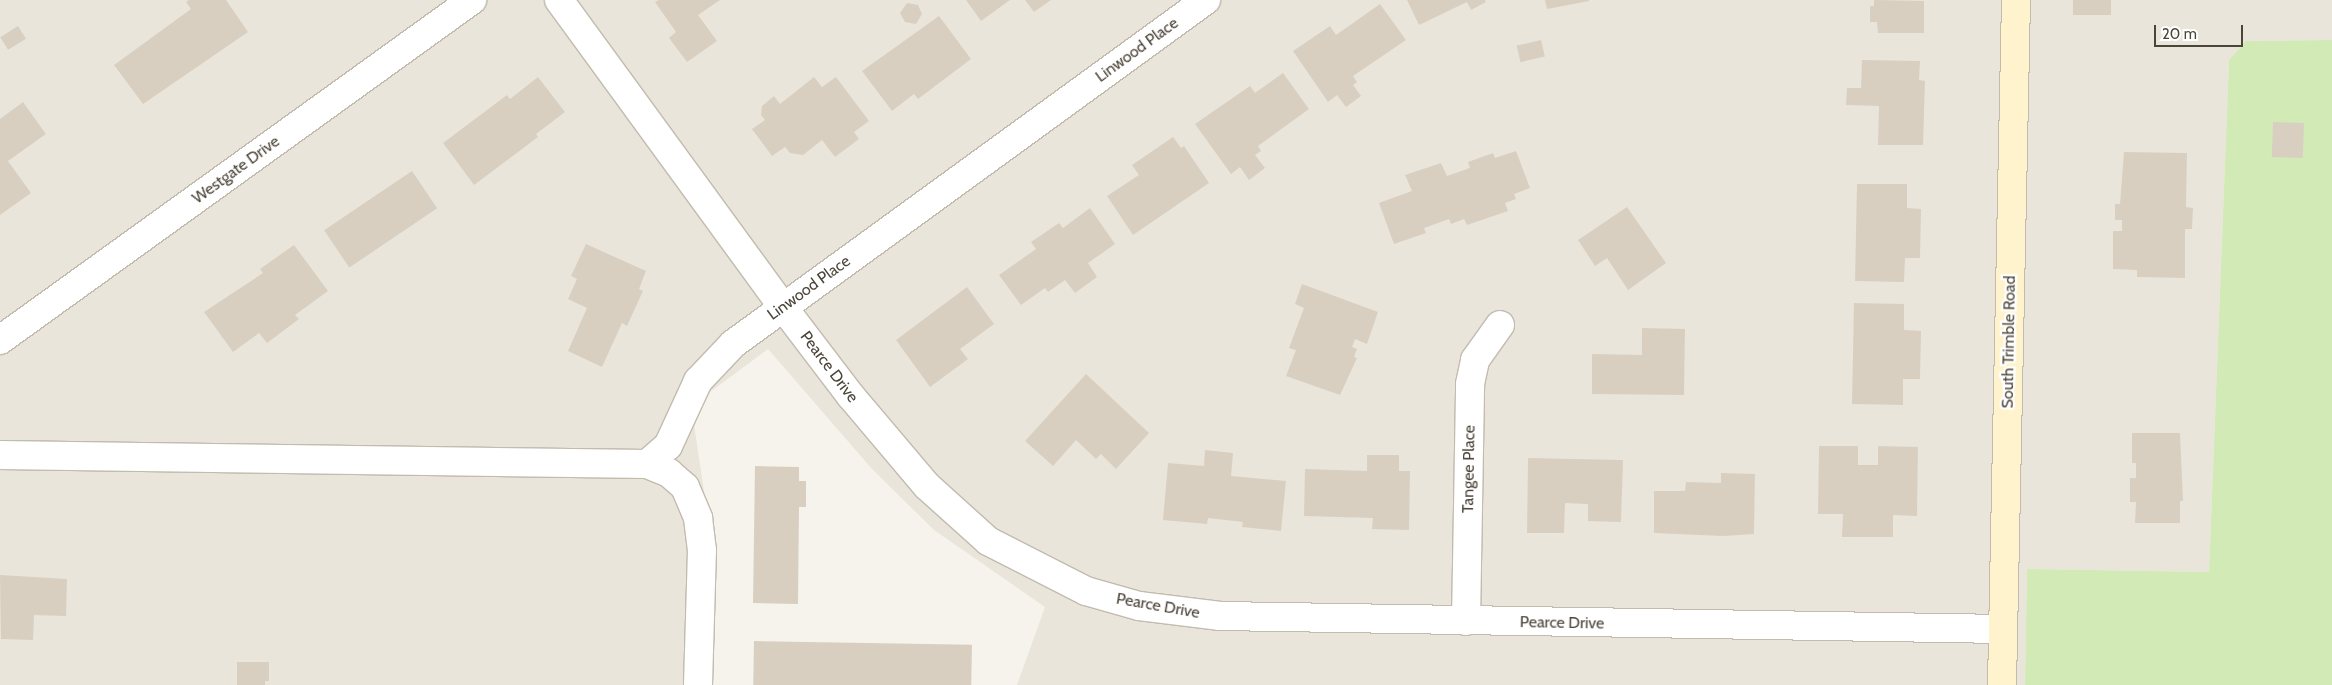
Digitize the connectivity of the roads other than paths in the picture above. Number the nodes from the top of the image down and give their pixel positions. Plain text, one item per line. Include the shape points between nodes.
1 (472, 0) edge
2 (559, 0) edge
3 (1206, 0) edge
4 (2016, 0) edge
5 (783, 307) junction
6 (1500, 325) dead end
7 (0, 340) edge
8 (0, 455) edge
9 (648, 464) junction
10 (1466, 621) junction
11 (2003, 629) junction
12 (698, 685) edge
13 (2002, 685) edge

1 - 7 street, Westgate Drive
2 - 5 street, Pearce Drive
3 - 5 street, Linwood Place
4 - 11 main road, South Trimble Road
5 - 9 street, Linwood Place via 715,360 698,382 668,446
5 - 10 street, Pearce Drive via 850,395 927,486 988,541 1086,591 1139,606 1183,613
6 - 10 street, Tangee Place via 1476,360 1470,384
8 - 9 street
9 - 12 street via 669,473 685,487 698,518 702,550
10 - 11 street, Pearce Drive
11 - 13 main road, South Trimble Road

